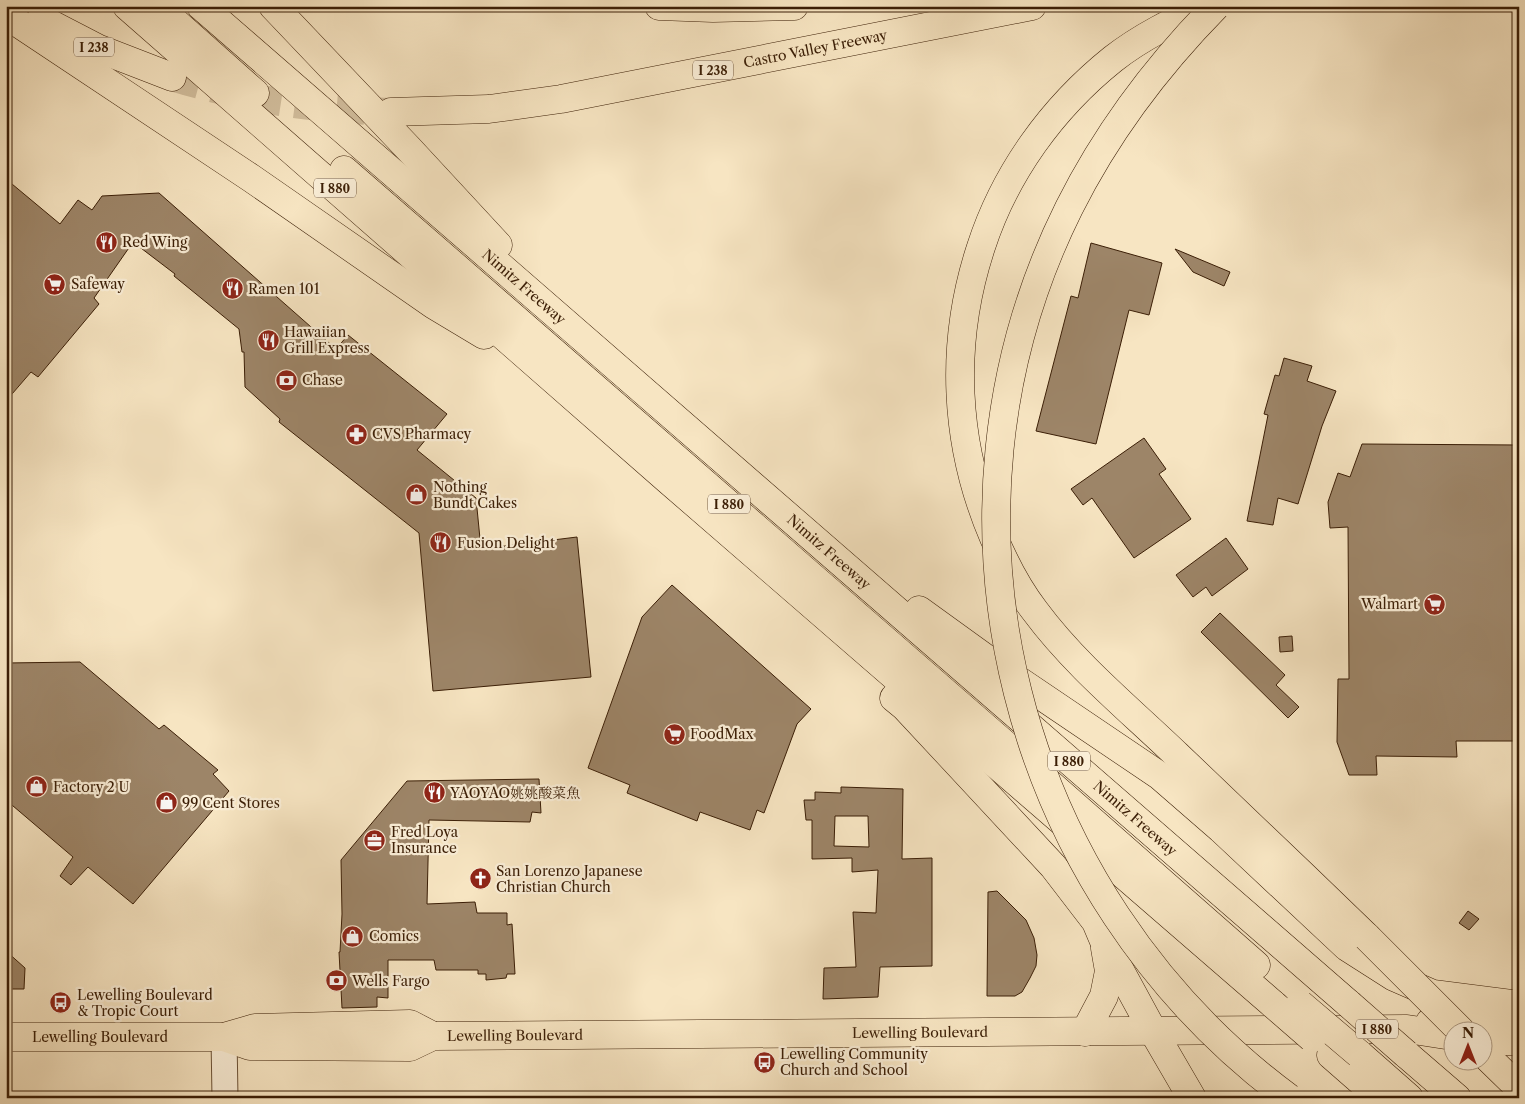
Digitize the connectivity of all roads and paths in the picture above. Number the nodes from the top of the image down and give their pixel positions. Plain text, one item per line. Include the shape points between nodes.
1 (20, 6) edge
2 (126, 6) edge
3 (157, 6) edge
4 (201, 6) edge
5 (273, 6) edge
6 (660, 6) edge
7 (794, 6) edge
8 (1032, 6) edge
9 (1206, 6) edge
10 (1216, 6) edge
11 (6, 15) edge
12 (172, 76) tunnel mouth
13 (391, 112) tunnel mouth
14 (581, 337) junction
15 (543, 370) junction
16 (668, 480) junction
17 (789, 518) junction
18 (1104, 941) junction
19 (1287, 1004) junction
20 (1519, 1005) edge
21 (1519, 1014) edge
22 (1452, 1022) edge
23 (1153, 1031) junction
24 (1085, 1032) junction
25 (6, 1037) edge
26 (224, 1037) junction
27 (1442, 1037) edge
28 (1492, 1040) edge
29 (1406, 1042) junction
30 (1519, 1042) edge
31 (1492, 1062) edge
32 (1516, 1086) edge
33 (225, 1098) edge
34 (1192, 1098) edge
35 (1289, 1098) edge
36 (1380, 1098) edge
37 (1409, 1098) edge
38 (1457, 1098) edge

1 - 12 main road, I 238 via 97,48
2 - 15 main road, I 880
3 - 19 main road, I 880 via 1017,755
4 - 14 main road, Nimitz Freeway / I 880
5 - 14 main road via 410,149
6 - 7 main road
8 - 13 main road, Castro Valley Freeway / I 238 via 561,99 489,108
9 - 22 main road, bridge via 1145,38 1087,82 1039,136 1000,198 973,269 965,306 959,373 965,445 985,518 998,549 1014,580 1056,638
10 - 35 main road, bridge via 1169,56 1124,115 1086,176 1043,267 1018,345 1004,417 997,489 998,562 1005,634 1026,724 1057,809 1090,875 1130,937 1175,994 1226,1046
11 - 15 main road via 434,305
14 - 17 main road, Nimitz Freeway / I 880
15 - 16 main road, I 880
16 - 18 main road via 770,588 905,707 1053,866 1096,922
16 - 19 main road, I 880
17 - 20 main road via 984,657 1160,776 1347,947 1394,977 1433,994
17 - 29 main road, Nimitz Freeway / I 880, bridge via 1349,1004
18 - 23 main road
18 - 24 main road via 1109,971 1104,996
19 - 36 main road, I 880, bridge via 1331,1055
19 - 37 main road, I 880, bridge via 1359,1054
21 - 29 main road, Lewelling Boulevard via 1436,1021
23 - 24 main road, Lewelling Boulevard
23 - 29 main road, Lewelling Boulevard
23 - 34 main road
24 - 26 main road, Lewelling Boulevard via 433,1036 410,1047 250,1046
25 - 26 main road, Lewelling Boulevard
26 - 33 street
27 - 29 main road, Lewelling Boulevard
28 - 30 main road
29 - 38 main road, Nimitz Freeway / I 880
31 - 32 main road

